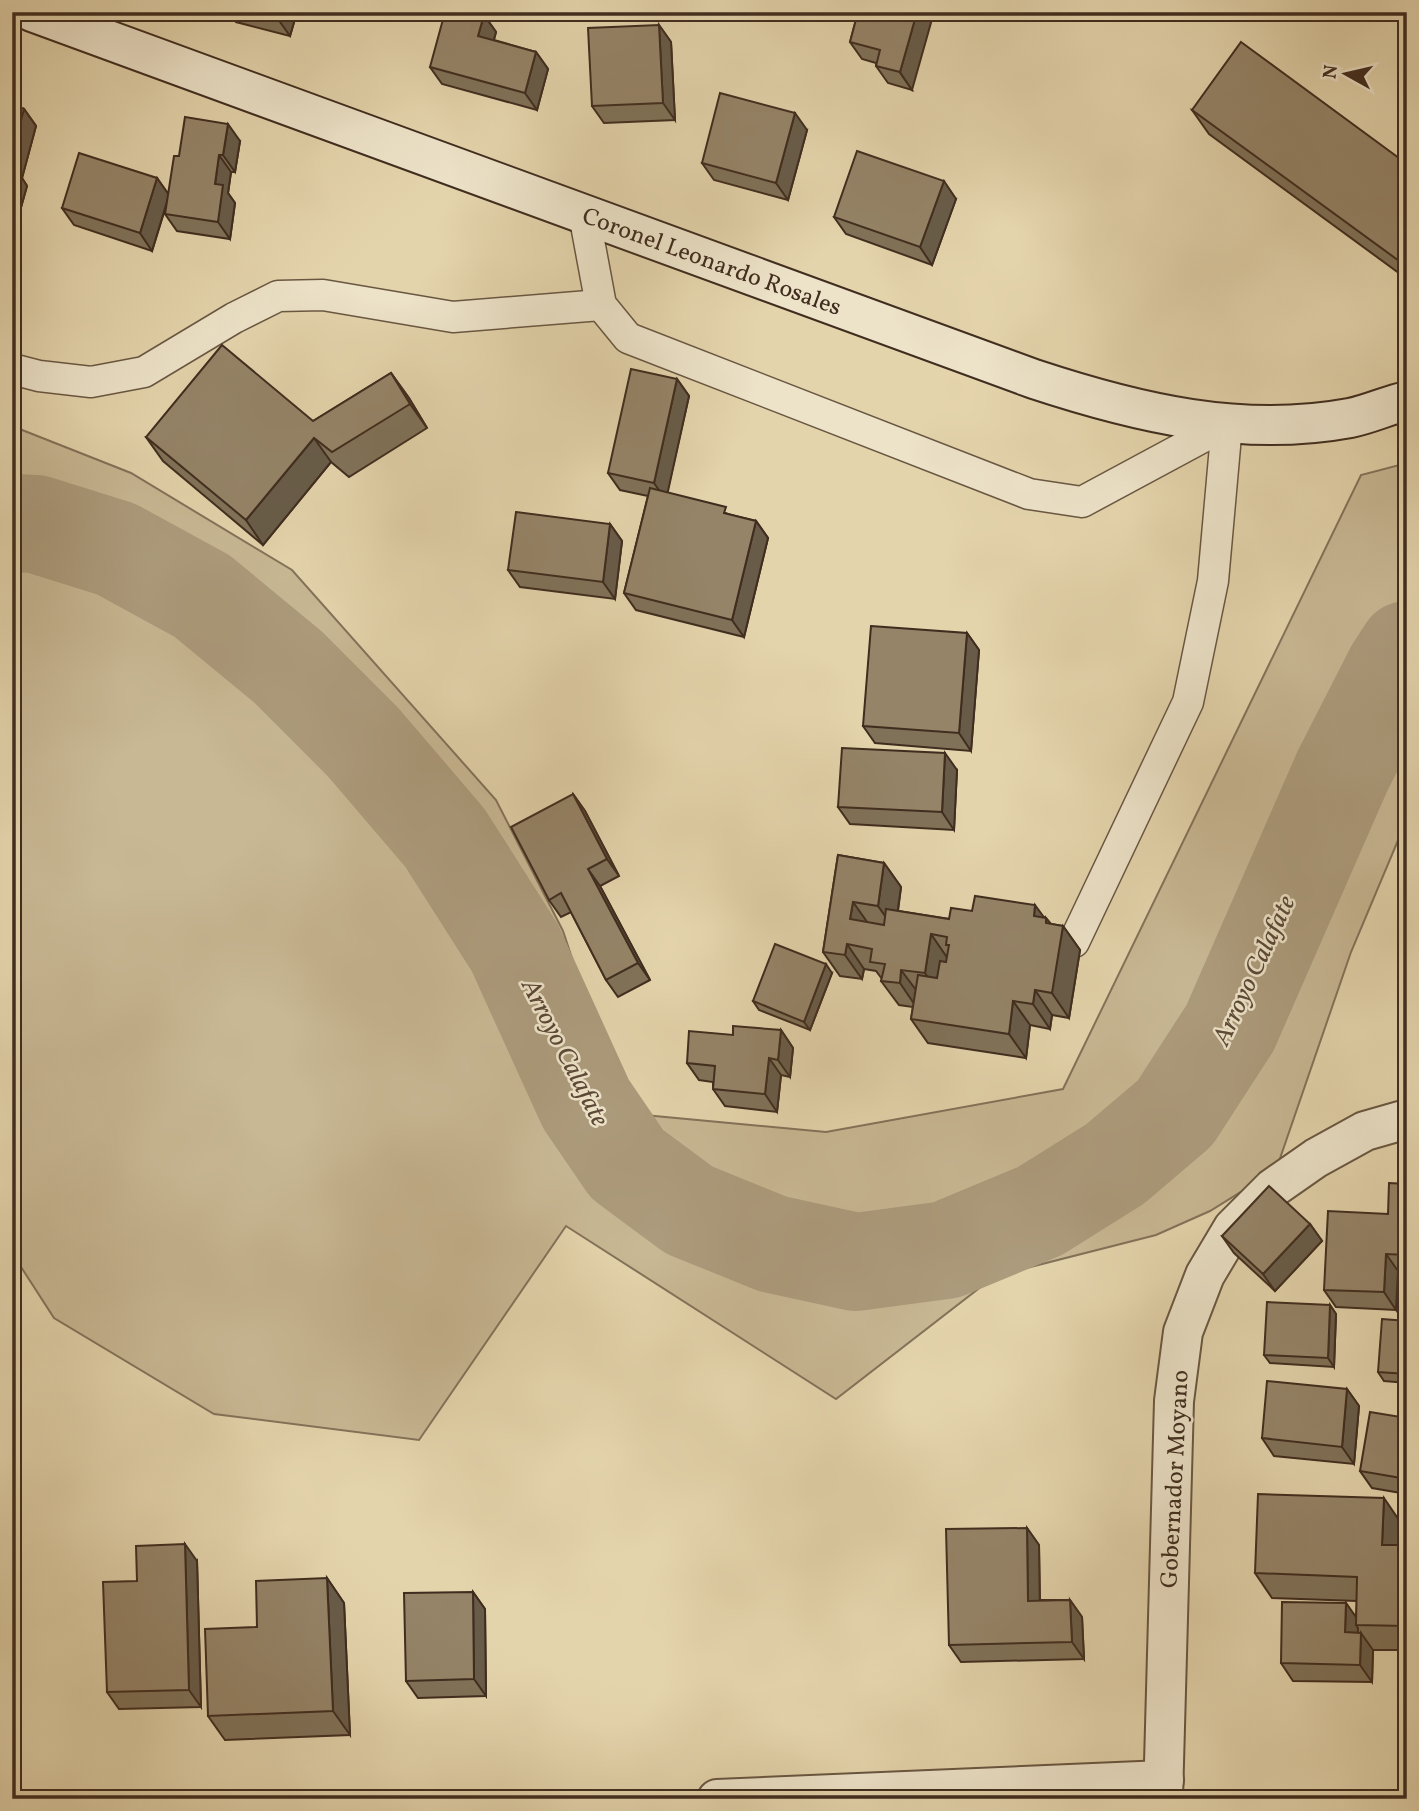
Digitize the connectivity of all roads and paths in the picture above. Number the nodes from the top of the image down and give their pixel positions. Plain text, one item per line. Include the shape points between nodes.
1 (32, 12) edge
2 (584, 214) junction
3 (601, 305) junction
4 (12, 369) edge
5 (1407, 401) edge
6 (1227, 424) junction
7 (1074, 942) dead end
8 (1407, 1119) edge
9 (1163, 1789) edge
10 (717, 1799) edge

1 - 2 main road, Coronel Leonardo Rosales
2 - 3 lane
2 - 6 main road, Coronel Leonardo Rosales via 1034,379 1165,416
3 - 4 lane via 453,317 323,295 278,296 144,372 91,382
3 - 6 lane via 628,338 1029,495 1082,502
5 - 6 main road, Coronel Leonardo Rosales via 1353,418 1300,425
6 - 7 lane via 1213,581 1188,702
8 - 9 main road, Gobernador Moyano via 1365,1132 1273,1188 1233,1228 1205,1275 1183,1332 1174,1401
9 - 10 main road

